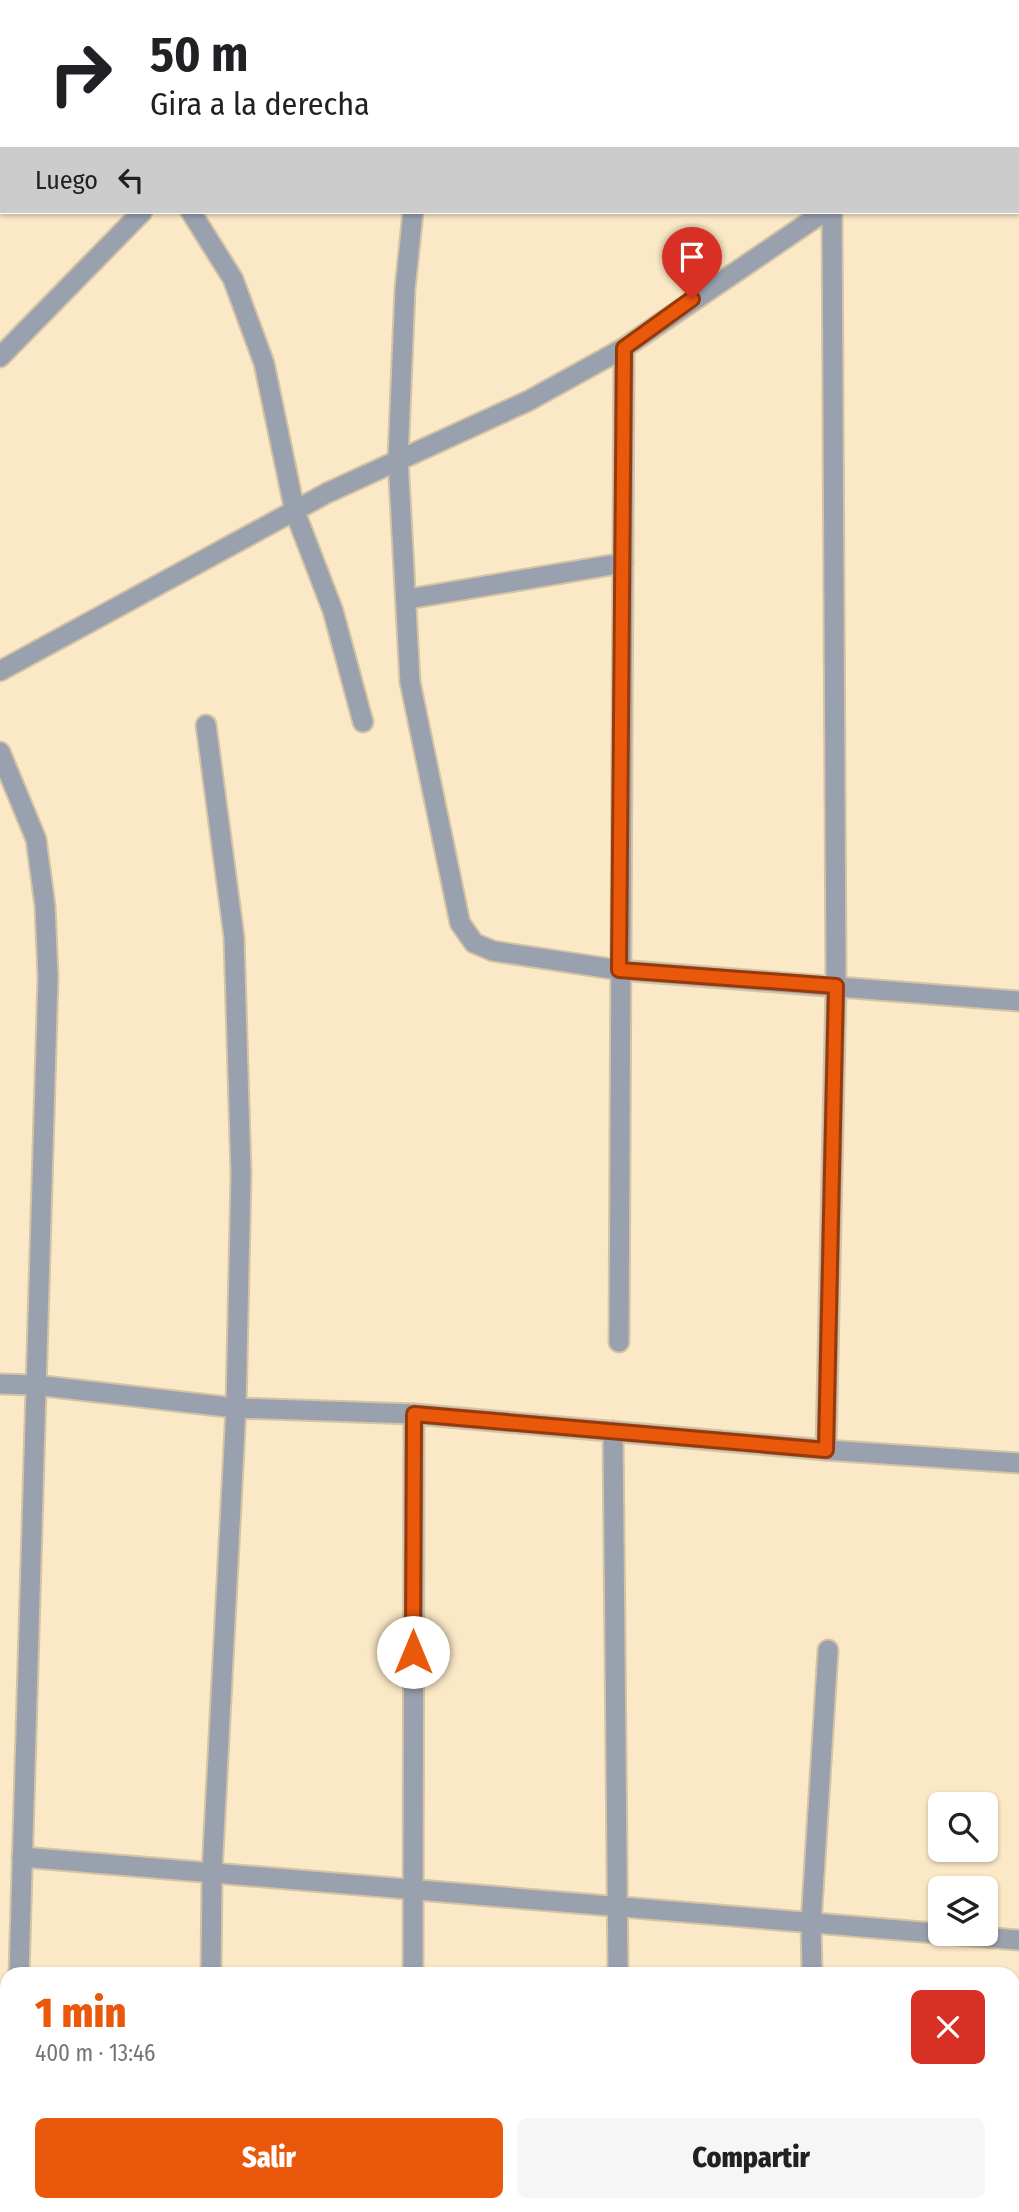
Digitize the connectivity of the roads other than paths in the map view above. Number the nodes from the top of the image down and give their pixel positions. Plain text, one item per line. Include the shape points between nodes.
1 (140, 214) edge
2 (192, 214) edge
3 (413, 214) edge
4 (821, 214) edge
5 (832, 214) edge
6 (624, 348) junction
7 (0, 357) edge
8 (398, 459) junction
9 (295, 512) junction
10 (623, 563) junction
11 (408, 599) junction
12 (0, 671) edge
13 (363, 722) dead end
14 (206, 726) dead end
15 (0, 752) edge
16 (619, 970) junction
17 (836, 986) junction
18 (1019, 1001) edge
19 (618, 1342) dead end
20 (0, 1384) edge
21 (35, 1385) junction
22 (236, 1408) junction
23 (414, 1414) junction
24 (613, 1431) junction
25 (826, 1450) junction
26 (1019, 1463) edge
27 (828, 1650) dead end
28 (22, 1857) junction
29 (212, 1873) junction
30 (412, 1890) junction
31 (617, 1907) junction
32 (811, 1924) junction
33 (1019, 1940) edge
34 (19, 1967) edge
35 (211, 1967) edge
36 (413, 1967) edge
37 (618, 1967) edge
38 (812, 1967) edge

1 - 7 street
2 - 9 street via 233,279 264,363
3 - 8 street
4 - 6 street
5 - 17 street
6 - 8 street via 528,401
6 - 10 street
8 - 9 street
8 - 11 street
9 - 12 street
9 - 13 street via 333,611
10 - 11 street
10 - 16 street
11 - 16 street via 410,682 460,923 474,943 493,951
14 - 22 street via 234,937 241,1174
15 - 21 street via 36,839 45,906 48,977
16 - 17 street
16 - 19 street
17 - 18 street
17 - 25 street
20 - 21 street
21 - 22 street
21 - 28 street
22 - 23 street
22 - 29 street
23 - 24 street
23 - 30 street
24 - 25 street
24 - 31 street
25 - 26 street
27 - 32 street
28 - 29 street
28 - 34 street
29 - 30 street
29 - 35 street
30 - 31 street
30 - 36 street
31 - 32 street
31 - 37 street
32 - 33 street
32 - 38 street

